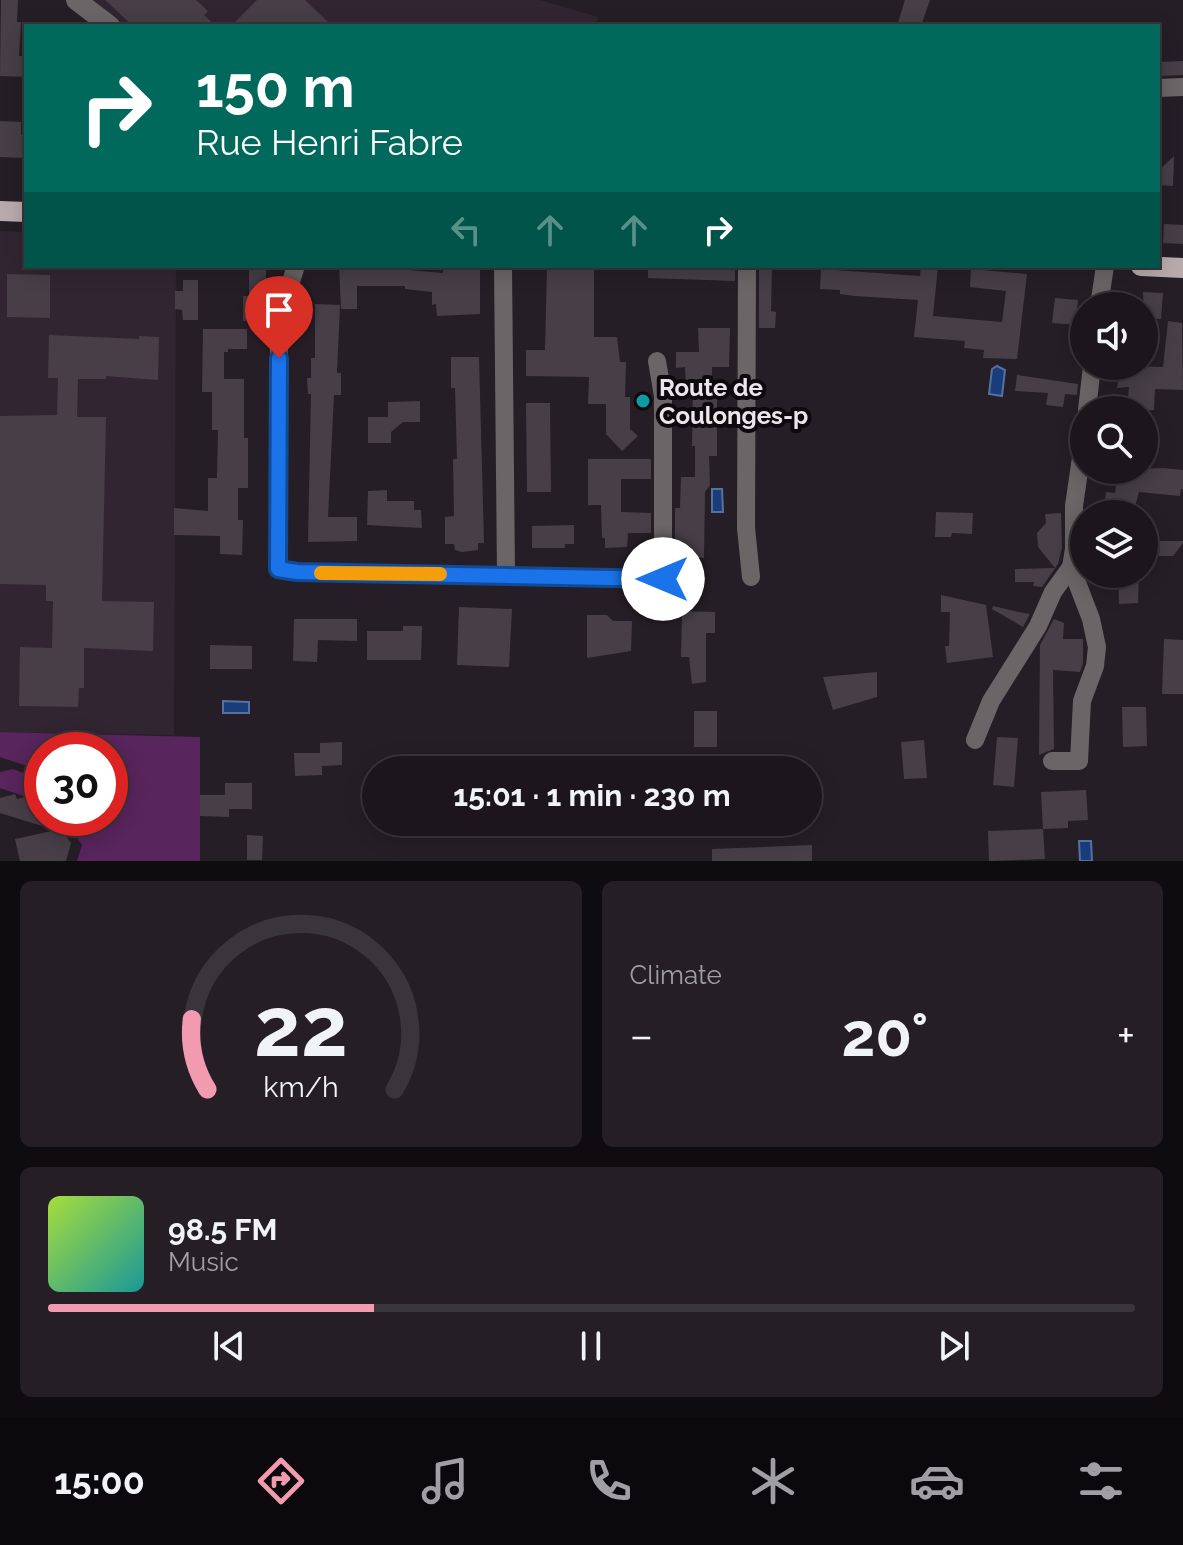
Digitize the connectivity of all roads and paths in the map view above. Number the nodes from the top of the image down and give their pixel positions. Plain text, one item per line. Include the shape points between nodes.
1 (76, 0) edge
2 (107, 24) edge
3 (1183, 87) edge
4 (1160, 88) edge
5 (0, 211) edge
6 (24, 212) edge
7 (1160, 267) edge
8 (295, 268) edge
9 (503, 268) edge
10 (747, 268) edge
11 (1105, 268) edge
12 (1183, 268) edge
13 (1101, 292) edge
14 (657, 361) dead end
15 (1070, 568) edge
16 (506, 576) junction
17 (751, 577) dead end
18 (663, 579) junction
19 (696, 580) dead end
20 (1079, 588) edge
21 (975, 740) dead end
22 (1052, 761) dead end

1 - 2 street
3 - 4 street
5 - 6 main road
7 - 12 main road
8 - 16 street via 279,328 278,569
9 - 16 street
10 - 17 street via 746,528
11 - 13 street
14 - 18 street via 663,396
15 - 21 street via 991,701
16 - 18 street
18 - 19 street
20 - 22 street via 1097,647 1095,666 1082,701 1079,761

